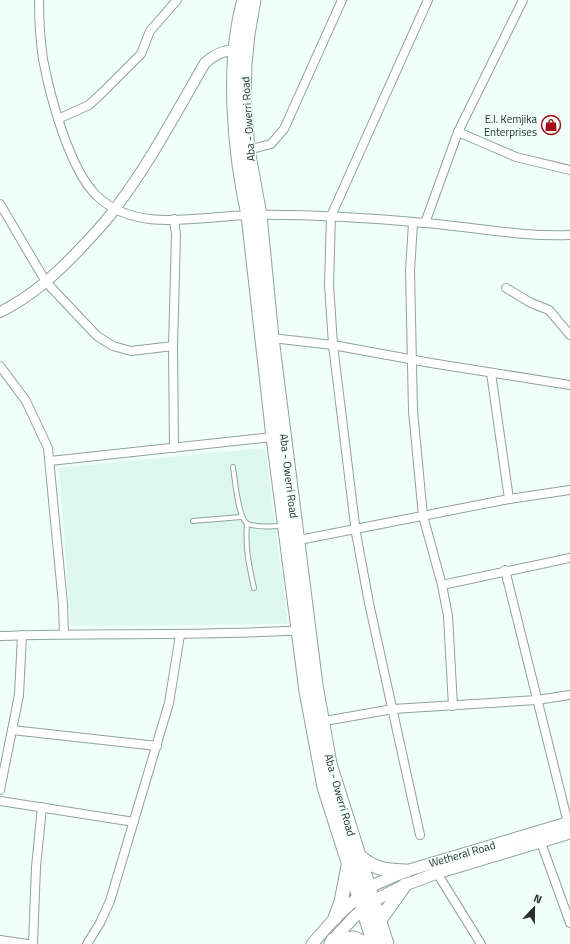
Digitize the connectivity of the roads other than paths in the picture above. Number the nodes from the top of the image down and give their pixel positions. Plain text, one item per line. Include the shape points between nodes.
1 (39, 0) edge
2 (177, 0) edge
3 (244, 0) edge
4 (254, 0) edge
5 (342, 0) edge
6 (428, 0) edge
7 (522, 0) edge
8 (241, 52) junction
9 (58, 119) junction
10 (458, 132) junction
11 (248, 150) junction
12 (570, 170) edge
13 (0, 204) edge
14 (115, 209) junction
15 (254, 215) junction
16 (331, 216) junction
17 (174, 219) junction
18 (413, 223) junction
19 (425, 223) junction
20 (570, 235) edge
21 (46, 282) junction
22 (506, 288) dead end
23 (0, 312) edge
24 (570, 335) edge
25 (272, 338) junction
26 (333, 345) junction
27 (173, 346) junction
28 (411, 359) junction
29 (0, 366) edge
30 (491, 373) junction
31 (570, 385) edge
32 (273, 437) junction
33 (174, 448) junction
34 (50, 461) junction
35 (233, 467) dead end
36 (570, 490) edge
37 (509, 499) junction
38 (423, 516) junction
39 (241, 517) junction
40 (193, 521) dead end
41 (247, 524) junction
42 (284, 526) junction
43 (356, 528) junction
44 (291, 542) junction
45 (570, 558) edge
46 (505, 570) junction
47 (442, 585) junction
48 (254, 588) dead end
49 (303, 630) junction
50 (64, 634) junction
51 (180, 634) junction
52 (22, 635) junction
53 (0, 636) edge
54 (570, 695) edge
55 (537, 700) junction
56 (453, 706) junction
57 (393, 709) junction
58 (317, 723) junction
59 (12, 730) junction
60 (157, 746) junction
61 (0, 790) edge
62 (0, 801) edge
63 (42, 807) junction
64 (134, 822) junction
65 (569, 826) edge
66 (420, 835) dead end
67 (539, 837) junction
68 (359, 856) junction
69 (348, 864) junction
70 (406, 870) junction
71 (437, 873) junction
72 (405, 885) junction
73 (364, 891) junction
74 (373, 901) junction
75 (363, 909) junction
76 (335, 918) junction
77 (380, 920) junction
78 (570, 923) edge
79 (0, 940) edge
80 (331, 942) edge
81 (28, 944) edge
82 (33, 944) edge
83 (87, 944) edge
84 (312, 944) edge
85 (367, 944) edge
86 (374, 944) edge
87 (387, 944) edge
88 (481, 944) edge

1 - 9 street via 43,59
2 - 9 street via 150,31 141,54 89,105
3 - 8 highway, Aba - Owerri Road
4 - 8 highway, Aba - Owerri Road
5 - 11 street via 284,129 271,144
6 - 16 street
7 - 10 street
8 - 11 highway, Aba - Owerri Road
8 - 14 street via 223,51 205,63 153,154
8 - 15 highway, Aba - Owerri Road via 235,96 237,138 241,183
9 - 14 street via 82,177 96,195
10 - 12 street via 516,157
10 - 19 street
11 - 15 highway, Aba - Owerri Road
13 - 21 street
14 - 17 street via 146,220
14 - 21 street
15 - 16 street
15 - 17 street
15 - 25 highway, Aba - Owerri Road
15 - 32 highway, Aba - Owerri Road
16 - 18 street
16 - 26 street via 329,284
17 - 27 street via 176,235
18 - 19 street
18 - 28 street via 410,271
19 - 20 street via 540,235
21 - 23 street
21 - 27 street via 97,336 113,346 131,351
22 - 24 street via 549,310
25 - 26 street
25 - 44 highway, Aba - Owerri Road
26 - 28 street
26 - 43 street
27 - 33 street
28 - 30 street
28 - 38 street
29 - 34 street via 29,407 48,448
30 - 31 street
30 - 37 street
32 - 33 street
32 - 42 highway, Aba - Owerri Road
33 - 34 street
34 - 50 street
35 - 39 lane
36 - 37 street
37 - 38 street
38 - 43 street
38 - 47 street
39 - 40 lane
39 - 41 lane
41 - 42 lane
41 - 48 lane via 247,560
42 - 44 highway, Aba - Owerri Road
43 - 44 street
43 - 57 street via 368,604
44 - 49 highway, Aba - Owerri Road
45 - 46 street
46 - 47 street
46 - 55 street
47 - 56 street via 448,616
49 - 51 street
49 - 58 highway, Aba - Owerri Road
50 - 51 street
50 - 52 street
51 - 60 street via 169,703
52 - 53 street
52 - 59 street via 21,680
54 - 55 street
55 - 56 street
55 - 65 street
56 - 57 street
57 - 58 street
57 - 66 street
58 - 68 highway, Aba - Owerri Road
58 - 69 highway, Aba - Owerri Road via 324,787
59 - 60 street
59 - 61 street
60 - 64 street
62 - 63 street
63 - 64 street
63 - 82 street via 36,867
64 - 83 street via 110,901
65 - 67 main road, Wetheral Road
67 - 70 main road, Wetheral Road
67 - 71 main road, Wetheral Road
67 - 78 street
68 - 70 highway via 380,870
68 - 73 highway, Aba - Owerri Road
69 - 73 highway, Aba - Owerri Road
69 - 76 highway via 341,902
70 - 73 main road, Wetheral Road
71 - 72 main road, Wetheral Road
71 - 88 street
72 - 74 main road, Wetheral Road
72 - 77 highway
73 - 74 highway, Aba - Owerri Road
73 - 75 highway, Aba - Owerri Road
73 - 76 main road, Wetheral Road
74 - 75 main road, Wetheral Road
74 - 77 highway, Aba - Owerri Road
75 - 80 main road, Wetheral Road
75 - 86 highway, Aba - Owerri Road
76 - 84 main road, Wetheral Road
77 - 87 highway, Aba - Owerri Road
79 - 81 street
80 - 85 highway via 354,938

